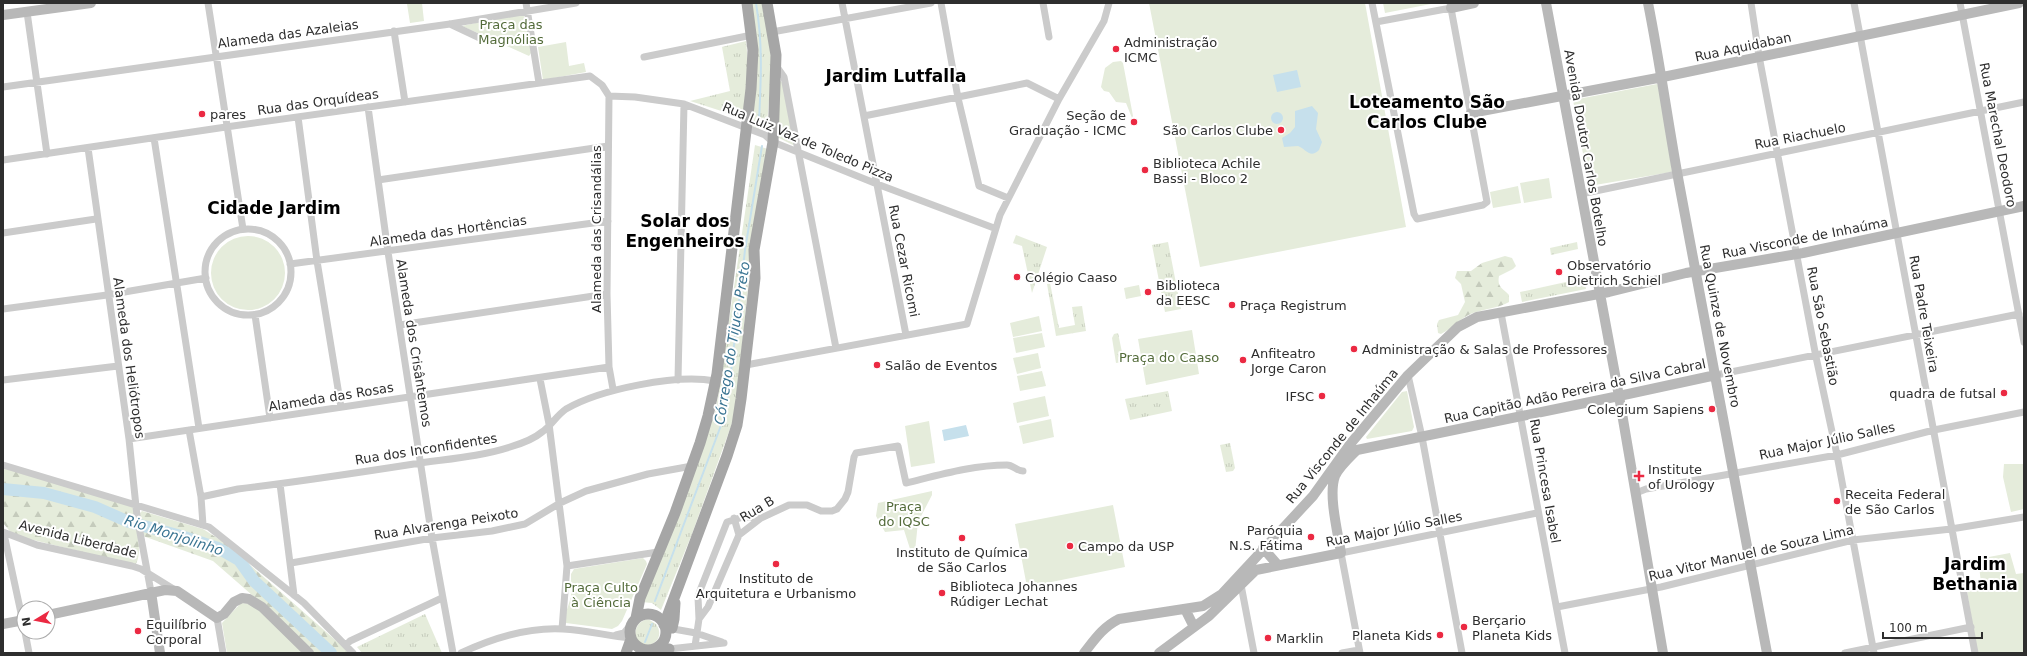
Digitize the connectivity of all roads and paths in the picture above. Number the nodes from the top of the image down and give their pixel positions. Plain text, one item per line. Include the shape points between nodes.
1 (90, 3) edge
2 (208, 3) edge
3 (576, 3) edge
4 (748, 3) edge
5 (767, 3) edge
6 (842, 3) edge
7 (931, 3) edge
8 (941, 3) edge
9 (1043, 3) edge
10 (1109, 3) edge
11 (1372, 3) edge
12 (1474, 3) edge
13 (1546, 3) edge
14 (1648, 3) edge
15 (1751, 3) edge
16 (1854, 3) edge
17 (1960, 3) edge
18 (2019, 3) edge
19 (1450, 6) edge
20 (526, 7) edge
21 (27, 12) junction
22 (3, 15) edge
23 (1962, 16) junction
24 (845, 19) junction
25 (1376, 22) junction
26 (450, 24) junction
27 (394, 30) junction
28 (772, 32) junction
29 (752, 35) junction
30 (1861, 36) junction
31 (1049, 37) dead end
32 (484, 40) dead end
33 (216, 56) junction
34 (1759, 56) junction
35 (644, 57) dead end
36 (777, 67) junction
37 (1663, 77) junction
38 (37, 82) junction
39 (539, 83) junction
40 (3, 87) edge
41 (608, 96) junction
42 (1563, 97) junction
43 (958, 98) junction
44 (1059, 99) junction
45 (405, 102) junction
46 (2024, 102) edge
47 (684, 104) junction
48 (368, 107) junction
49 (1981, 111) junction
50 (1471, 113) junction
51 (864, 116) junction
52 (298, 117) junction
53 (226, 127) junction
54 (747, 129) junction
55 (1879, 133) junction
56 (154, 138) junction
57 (773, 142) junction
58 (608, 146) junction
59 (88, 148) junction
60 (798, 151) junction
61 (1778, 152) junction
62 (47, 154) junction
63 (3, 160) edge
64 (1678, 174) junction
65 (378, 180) junction
66 (877, 184) junction
67 (1581, 194) junction
68 (1008, 198) junction
69 (2024, 206) edge
70 (2000, 211) junction
71 (96, 219) junction
72 (608, 221) junction
73 (994, 228) junction
74 (243, 229) junction
75 (3, 234) edge
76 (1897, 234) junction
77 (388, 252) junction
78 (1796, 254) junction
79 (318, 260) junction
80 (290, 264) junction
81 (1696, 272) junction
82 (206, 278) junction
83 (176, 283) junction
84 (608, 294) junction
85 (1600, 294) junction
86 (107, 295) junction
87 (3, 309) edge
88 (1501, 313) junction
89 (2019, 314) junction
90 (255, 315) junction
91 (400, 325) junction
92 (906, 335) junction
93 (1915, 335) junction
94 (2024, 342) edge
95 (836, 348) junction
96 (1817, 355) junction
97 (746, 365) junction
98 (118, 366) junction
99 (609, 367) junction
100 (1408, 375) junction
101 (1716, 375) junction
102 (540, 379) junction
103 (3, 380) edge
104 (678, 380) junction
105 (715, 381) junction
106 (613, 389) junction
107 (1618, 396) junction
108 (410, 397) junction
109 (341, 407) junction
110 (2024, 412) edge
111 (1521, 416) junction
112 (270, 418) junction
113 (549, 424) junction
114 (199, 428) junction
115 (189, 430) junction
116 (1934, 430) junction
117 (1422, 437) junction
118 (129, 439) junction
119 (1354, 446) junction
120 (1837, 455) junction
121 (420, 463) junction
122 (3, 465) edge
123 (692, 466) junction
124 (1024, 471) dead end
125 (1735, 473) junction
126 (280, 484) junction
127 (1636, 493) junction
128 (1313, 496) junction
129 (201, 497) junction
130 (560, 504) junction
131 (1334, 504) junction
132 (136, 505) junction
133 (1537, 513) junction
134 (2024, 517) edge
135 (734, 518) junction
136 (761, 518) junction
137 (203, 525) junction
138 (1952, 529) junction
139 (4, 533) edge
140 (1439, 533) junction
141 (739, 535) junction
142 (432, 538) junction
143 (1853, 540) junction
144 (1263, 548) junction
145 (658, 552) junction
146 (1341, 553) junction
147 (291, 563) junction
148 (1277, 564) junction
149 (1750, 564) junction
150 (567, 566) junction
151 (146, 572) junction
152 (1241, 585) junction
153 (1652, 589) junction
154 (177, 591) junction
155 (151, 592) junction
156 (294, 595) junction
157 (442, 598) junction
158 (19, 600) edge
159 (1557, 607) junction
160 (1185, 609) junction
161 (56, 613) edge
162 (217, 618) junction
163 (699, 619) junction
164 (634, 620) junction
165 (16, 623) edge
166 (3, 624) edge
167 (667, 627) junction
168 (1194, 627) junction
169 (1971, 627) junction
170 (562, 629) junction
171 (696, 634) junction
172 (614, 636) junction
173 (631, 638) junction
174 (27, 640) edge
175 (346, 645) junction
176 (695, 646) junction
177 (660, 650) edge
178 (1873, 650) edge
179 (1359, 652) edge
180 (29, 653) edge
181 (160, 653) edge
182 (223, 653) edge
183 (309, 653) edge
184 (353, 653) edge
185 (453, 653) edge
186 (462, 653) edge
187 (626, 653) edge
188 (1084, 653) edge
189 (1158, 653) edge
190 (1254, 653) edge
191 (1342, 653) edge
192 (1462, 653) edge
193 (1565, 653) edge
194 (1663, 653) edge
195 (1767, 653) edge
196 (1845, 653) edge
197 (1975, 653) edge

1 - 21 main road
2 - 33 street
3 - 20 street, Alameda das Azaleias
4 - 29 main road
5 - 28 main road
6 - 24 street, Rua Cezar Ricomi
7 - 24 street
8 - 43 street
9 - 31 street
10 - 44 street via 1104,21
11 - 25 street
12 - 19 main road
13 - 42 main road, Avenida Doutor Carlos Botelho
14 - 37 main road, Rua Quinze de Novembro
15 - 34 street, Rua São Sebastião
16 - 30 street, Rua Padre Teixeira
17 - 23 street, Rua Marechal Deodoro
18 - 23 main road, Rua Aquidaban
19 - 25 street
19 - 50 street
20 - 26 street, Alameda das Azaleias
20 - 39 street
21 - 22 main road
21 - 38 street
23 - 30 main road, Rua Aquidaban
23 - 49 street, Rua Marechal Deodoro
24 - 28 street
24 - 51 street, Rua Cezar Ricomi
25 - 50 street via 1417,219 1487,202
26 - 27 street, Alameda das Azaleias
26 - 32 street
27 - 33 street, Alameda das Azaleias
27 - 45 street
28 - 36 main road
29 - 35 street
29 - 54 main road via 753,64
30 - 34 main road, Rua Aquidaban
30 - 55 street, Rua Padre Teixeira
33 - 38 street, Alameda das Azaleias
33 - 53 street
34 - 37 main road, Rua Aquidaban
34 - 61 street, Rua São Sebastião
36 - 57 main road
36 - 60 street via 784,77
37 - 42 main road, Rua Aquidaban
37 - 64 main road, Rua Quinze de Novembro
38 - 40 street, Alameda das Azaleias
38 - 62 street
39 - 41 street, Rua das Orquídeas via 590,76 602,86
39 - 45 street, Rua das Orquídeas
41 - 47 street, Rua Luiz Vaz de Toledo Pizza
41 - 58 street, Alameda das Crisandálias
42 - 50 main road, Rua Aquidaban
42 - 67 main road, Avenida Doutor Carlos Botelho
43 - 44 street via 1027,83
43 - 51 street
43 - 68 street via 979,186
44 - 68 street
45 - 48 street, Rua das Orquídeas
46 - 49 street, Rua Riachuelo
47 - 54 street, Rua Luiz Vaz de Toledo Pizza
47 - 104 street
48 - 52 street, Rua das Orquídeas
48 - 65 street, Alameda dos Crisântemos
49 - 55 street, Rua Riachuelo
49 - 70 street, Rua Marechal Deodoro
51 - 66 street, Rua Cezar Ricomi
52 - 53 street, Rua das Orquídeas
52 - 79 street
53 - 56 street, Rua das Orquídeas
53 - 74 street
54 - 57 street, Rua Luiz Vaz de Toledo Pizza via 765,135
54 - 105 main road via 730,280
55 - 61 street, Rua Riachuelo
55 - 76 street, Rua Padre Teixeira
56 - 59 street, Rua das Orquídeas
56 - 83 street
57 - 60 street, Rua Luiz Vaz de Toledo Pizza
57 - 97 main road via 754,250 755,278
58 - 65 street
58 - 72 street, Alameda das Crisandálias
59 - 62 street, Rua das Orquídeas
59 - 71 street, Alameda dos Heliótropos
60 - 66 street, Rua Luiz Vaz de Toledo Pizza
60 - 95 street
61 - 64 street, Rua Riachuelo
61 - 78 street, Rua São Sebastião
62 - 63 street, Rua das Orquídeas
64 - 67 street, Rua Riachuelo
64 - 81 main road, Rua Quinze de Novembro
65 - 77 street, Alameda dos Crisântemos
66 - 73 street, Rua Luiz Vaz de Toledo Pizza
66 - 92 street, Rua Cezar Ricomi
67 - 85 main road, Avenida Doutor Carlos Botelho
68 - 73 street
69 - 70 main road, Rua Visconde de Inhaúma
70 - 76 main road, Rua Visconde de Inhaúma
70 - 89 street, Rua Marechal Deodoro
71 - 75 street
71 - 86 street, Alameda dos Heliótropos
72 - 77 street, Alameda das Hortências
72 - 84 street, Alameda das Crisandálias
73 - 92 street via 967,324
74 - 80 street via 268,234 278,241 286,252
74 - 82 street via 230,233 210,251 206,264
76 - 78 main road, Rua Visconde de Inhaúma
76 - 93 street, Rua Padre Teixeira
77 - 79 street, Alameda das Hortências
77 - 91 street, Alameda dos Crisântemos
78 - 81 main road, Rua Visconde de Inhaúma
78 - 96 street, Rua São Sebastião
79 - 80 street, Alameda das Hortências
79 - 109 street
80 - 90 street via 291,278 287,291 268,311
81 - 85 main road, Rua Visconde de Inhaúma
81 - 101 main road, Rua Quinze de Novembro
82 - 83 street
82 - 90 street via 217,302 241,315
83 - 86 street
83 - 114 street
84 - 91 street
84 - 99 street, Alameda das Crisandálias
85 - 88 main road, Rua Visconde de Inhaúma
85 - 107 main road, Avenida Doutor Carlos Botelho
86 - 87 street
86 - 98 street, Alameda dos Heliótropos
88 - 100 main road, Rua Visconde de Inhaúma via 1477,317 1458,327
88 - 111 street, Rua Princesa Isabel
89 - 93 street, Rua Capitão Adão Pereira da Silva Cabral
89 - 94 street, Rua Marechal Deodoro
90 - 112 street
91 - 108 street, Alameda dos Crisântemos
92 - 95 street
93 - 96 street, Rua Capitão Adão Pereira da Silva Cabral
93 - 116 street, Rua Padre Teixeira
95 - 97 street
96 - 101 street, Rua Capitão Adão Pereira da Silva Cabral
96 - 120 street, Rua São Sebastião
97 - 167 main road via 736,425 702,526 674,596
98 - 103 street
98 - 118 street, Alameda dos Heliótropos
99 - 102 street, Alameda das Rosas
99 - 106 street, Alameda das Crisandálias
100 - 117 street
100 - 119 main road, Rua Visconde de Inhaúma
101 - 107 main road, Rua Capitão Adão Pereira da Silva Cabral
101 - 125 main road, Rua Quinze de Novembro
102 - 108 street, Alameda das Rosas
102 - 113 street
104 - 105 street, Rua dos Inconfidentes
104 - 106 street, Rua dos Inconfidentes
105 - 123 main road via 708,416
106 - 113 street, Rua dos Inconfidentes via 565,410
107 - 111 main road, Rua Capitão Adão Pereira da Silva Cabral
107 - 127 main road, Avenida Doutor Carlos Botelho
108 - 109 street, Alameda das Rosas
108 - 121 street, Alameda dos Crisântemos
109 - 112 street, Alameda das Rosas
110 - 116 street, Rua Major Júlio Salles
111 - 117 main road, Rua Capitão Adão Pereira da Silva Cabral
111 - 133 street, Rua Princesa Isabel
112 - 114 street, Alameda das Rosas
113 - 121 street, Rua dos Inconfidentes via 543,432 509,448
113 - 130 street
114 - 115 street, Alameda das Rosas
115 - 118 street, Alameda das Rosas
115 - 129 street
116 - 120 street, Rua Major Júlio Salles
116 - 138 street, Rua Padre Teixeira
117 - 119 main road, Rua Capitão Adão Pereira da Silva Cabral via 1372,446
117 - 140 street
118 - 132 street, Alameda dos Heliótropos
119 - 128 main road, Rua Visconde de Inhaúma
119 - 131 main road via 1335,475
120 - 125 street, Rua Major Júlio Salles
120 - 143 street, Rua São Sebastião
121 - 126 street, Rua dos Inconfidentes
121 - 142 street, Alameda dos Crisântemos
122 - 132 street
123 - 130 street, Rua Alvarenga Peixoto via 648,474 586,491
123 - 145 main road
124 - 136 street, Rua B via 1010,465 990,466 906,483 898,446 859,452 854,457 845,499 837,509 821,511 807,505 794,504 772,511
125 - 127 street, Rua Major Júlio Salles
125 - 149 main road, Rua Quinze de Novembro
126 - 129 street, Rua dos Inconfidentes
126 - 147 street
127 - 153 main road, Avenida Doutor Carlos Botelho
128 - 131 main road via 1328,497
128 - 144 main road, Rua Visconde de Inhaúma
129 - 137 street
130 - 142 street, Rua Alvarenga Peixoto via 525,524 492,531
130 - 150 street
131 - 146 main road
132 - 137 street
132 - 151 street, Alameda dos Heliótropos
133 - 140 street, Rua Major Júlio Salles
133 - 159 street, Rua Princesa Isabel
134 - 138 street, Rua Vitor Manuel de Souza Lima
135 - 136 street
135 - 141 street
135 - 163 street via 727,522 723,530 700,588
136 - 141 street, Rua B
137 - 156 street via 216,532
138 - 143 street, Rua Vitor Manuel de Souza Lima
138 - 169 street, Rua Padre Teixeira
139 - 151 street, Avenida Liberdade via 37,545 132,566
139 - 158 street
140 - 146 street, Rua Major Júlio Salles
140 - 192 street
141 - 163 street, Rua B via 708,607
142 - 147 street, Rua Alvarenga Peixoto
142 - 157 street, Alameda dos Crisântemos
143 - 149 street, Rua Vitor Manuel de Souza Lima
143 - 178 street, Rua São Sebastião
144 - 148 main road
144 - 160 main road, Rua Visconde de Inhaúma via 1212,602
145 - 150 street
145 - 164 main road via 638,601
146 - 148 main road, Rua Major Júlio Salles
146 - 179 street
147 - 156 street
148 - 152 main road, Rua Major Júlio Salles via 1256,570
149 - 153 street, Rua Vitor Manuel de Souza Lima
149 - 195 main road, Rua Quinze de Novembro
150 - 170 street
151 - 154 street, Avenida Liberdade
151 - 155 street, Alameda dos Heliótropos
152 - 168 main road via 1220,607
152 - 190 street
153 - 159 street, Rua Vitor Manuel de Souza Lima
153 - 194 main road, Avenida Doutor Carlos Botelho
154 - 155 main road
154 - 162 main road, Avenida Liberdade
155 - 161 main road
155 - 181 main road
156 - 175 street
157 - 175 street
157 - 185 street, Alameda dos Crisântemos
159 - 193 street, Rua Princesa Isabel
160 - 168 main road
160 - 188 main road, Rua Visconde de Inhaúma via 1119,619 1102,630
162 - 182 street
162 - 183 main road via 234,602 242,598 249,599 262,607
163 - 171 street, Rua B
164 - 167 main road via 646,614 652,615
164 - 172 street via 624,633
164 - 173 main road via 630,628
165 - 166 main road
167 - 171 street
167 - 177 main road
168 - 189 main road
169 - 178 street
169 - 197 street, Rua Padre Teixeira
170 - 172 street
170 - 186 street via 500,637
171 - 176 street, Rua B
171 - 176 street via 724,643
172 - 173 street
173 - 177 main road via 638,647 648,651
173 - 187 main road
174 - 180 street
175 - 184 street
176 - 177 street
178 - 196 street
179 - 191 street

